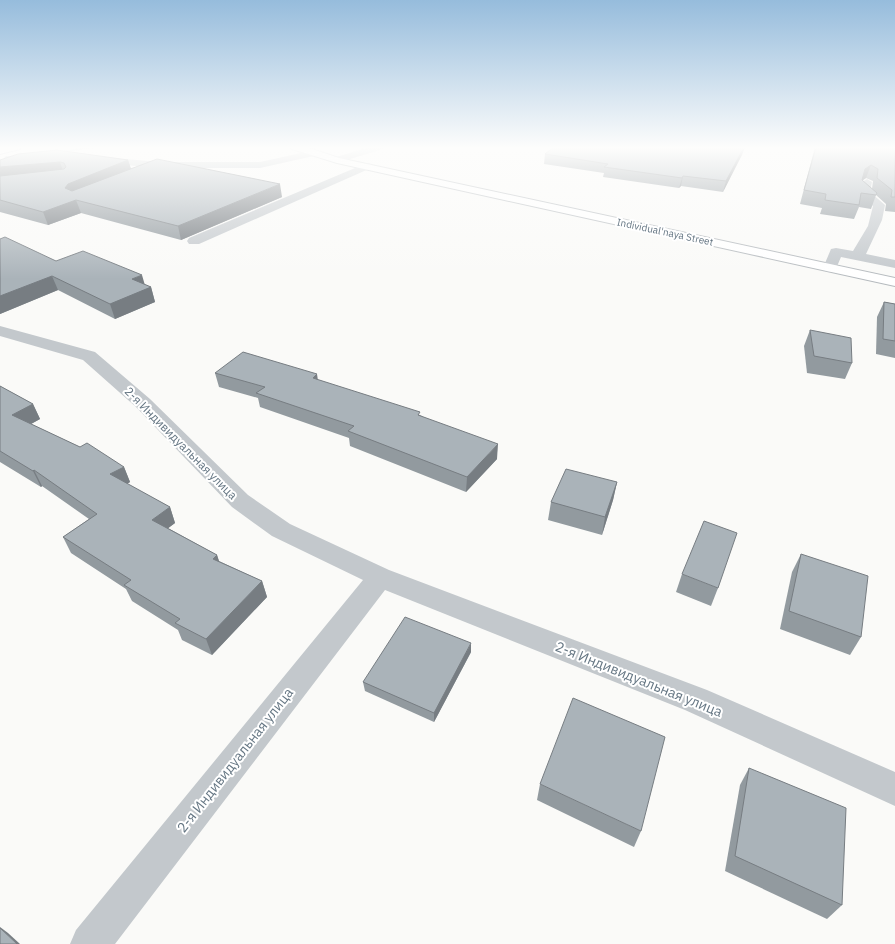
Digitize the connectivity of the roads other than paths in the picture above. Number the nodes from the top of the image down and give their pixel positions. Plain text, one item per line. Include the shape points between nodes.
1 (309, 191) edge
2 (481, 191) edge
3 (865, 191) edge
4 (194, 241) dead end
5 (858, 257) junction
6 (895, 264) edge
7 (830, 268) junction
8 (895, 282) edge
9 (0, 331) edge
10 (380, 576) junction
11 (895, 789) edge
12 (90, 944) edge

1 - 4 street
2 - 7 main road, Individual'naya Street
3 - 5 street via 879,205 879,212 874,228
5 - 6 street
5 - 7 street via 836,252
7 - 8 main road, Individual'naya Street
9 - 10 street, 2-я Индивидуальная улица via 89,356 143,403 240,501 281,530
10 - 11 street, 2-я Индивидуальная улица via 696,700
10 - 12 street, 2-я Индивидуальная улица

